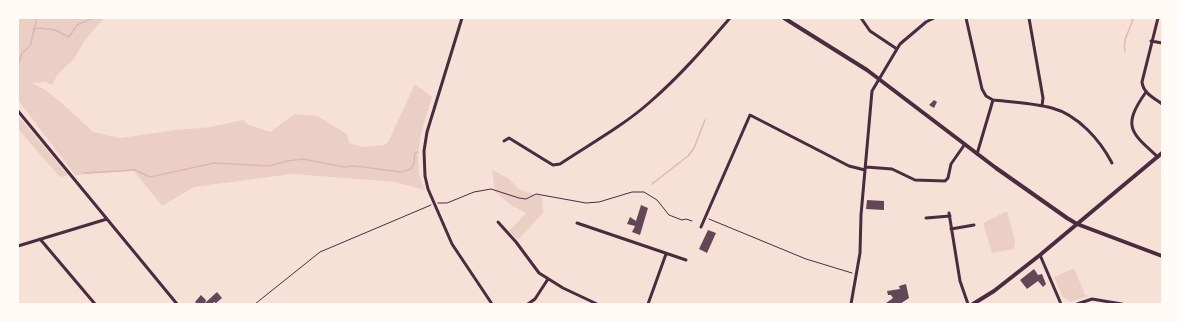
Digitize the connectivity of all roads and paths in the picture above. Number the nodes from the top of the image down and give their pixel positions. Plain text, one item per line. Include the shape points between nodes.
1 (462, 18) edge
2 (730, 18) edge
3 (784, 18) edge
4 (861, 18) edge
5 (934, 18) edge
6 (966, 18) edge
7 (1029, 18) edge
8 (1158, 18) edge
9 (1151, 41) junction
10 (1162, 43) edge
11 (897, 49) junction
12 (879, 79) junction
13 (1146, 92) junction
14 (993, 100) junction
15 (1162, 104) edge
16 (1042, 106) junction
17 (18, 111) edge
18 (504, 141) dead end
19 (965, 144) junction
20 (1162, 153) edge
21 (978, 154) junction
22 (1158, 157) junction
23 (1112, 163) dead end
24 (866, 168) junction
25 (434, 204) junction
26 (705, 217) junction
27 (926, 218) dead end
28 (108, 220) junction
29 (692, 221) dead end
30 (498, 222) dead end
31 (577, 223) dead end
32 (1077, 224) junction
33 (974, 225) dead end
34 (701, 227) dead end
35 (951, 229) junction
36 (40, 239) junction
37 (18, 246) edge
38 (666, 254) junction
39 (1040, 255) junction
40 (1162, 256) edge
41 (686, 260) dead end
42 (856, 274) junction
43 (548, 278) junction
44 (94, 304) edge
45 (177, 304) edge
46 (255, 304) edge
47 (492, 304) edge
48 (528, 304) edge
49 (597, 304) edge
50 (648, 304) edge
51 (851, 304) edge
52 (968, 304) edge
53 (973, 304) edge
54 (1061, 304) edge
55 (1076, 304) edge
56 (1122, 304) edge

1 - 25 street via 425,144 425,176
2 - 18 street via 690,64 649,103 560,164 553,165 509,138
3 - 12 main road
4 - 11 street via 870,31
5 - 11 street via 903,41
6 - 14 street via 982,89 986,96
7 - 16 street via 1044,98
8 - 9 street
9 - 10 street
9 - 13 street via 1142,82
11 - 12 street
12 - 19 main road
12 - 24 street via 871,95
13 - 15 street
13 - 22 street via 1134,109 1133,132
14 - 16 street
14 - 21 street
16 - 23 street via 1054,108 1081,124 1098,141
17 - 28 street
19 - 21 main road
19 - 24 street via 951,164 945,181 915,180 892,169
20 - 22 main road
21 - 32 main road
22 - 32 main road
24 - 26 street via 849,166 750,115
24 - 42 street via 860,253
25 - 29 path via 447,203 474,192 491,189 526,199 536,194 594,203 636,192 646,193 657,200 669,215
25 - 46 path via 320,252
25 - 47 street via 452,244
26 - 34 street
26 - 42 path via 806,259
27 - 35 street via 950,215
28 - 36 street
28 - 45 street
30 - 43 street via 536,270
31 - 38 street
32 - 39 main road
32 - 40 main road
33 - 35 street
35 - 52 street via 960,281
36 - 37 street
36 - 44 street
38 - 41 street
38 - 50 street
39 - 53 main road
39 - 54 street
42 - 51 street
43 - 48 street via 535,299
43 - 49 street
55 - 56 street via 1092,300

